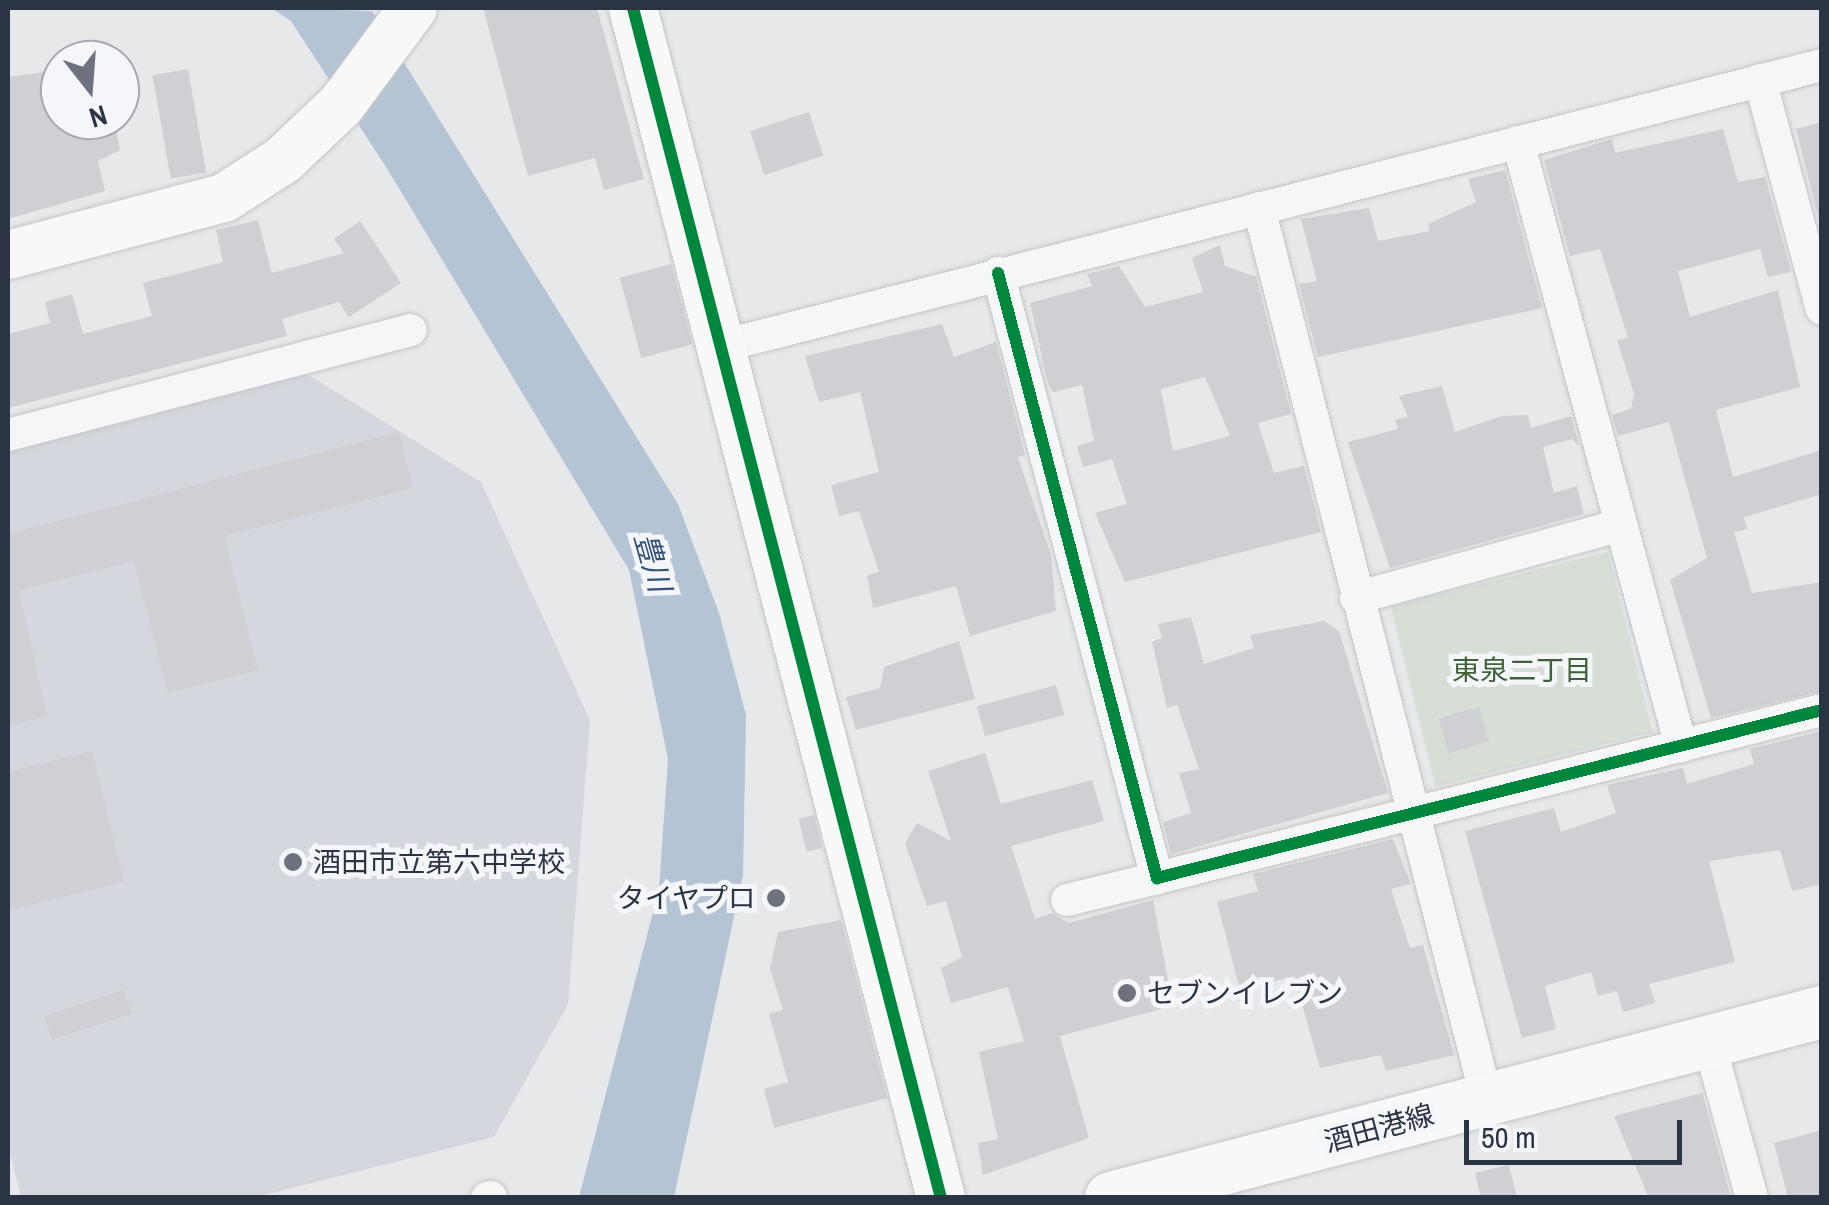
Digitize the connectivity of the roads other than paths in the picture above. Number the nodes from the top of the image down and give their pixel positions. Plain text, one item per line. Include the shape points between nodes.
1 (413, 8) edge
2 (633, 8) edge
3 (1822, 65) edge
4 (1760, 80) junction
5 (1518, 142) junction
6 (1259, 208) junction
7 (8, 255) edge
8 (998, 273) junction
9 (1822, 309) edge
10 (411, 330) dead end
11 (722, 346) junction
12 (8, 436) edge
13 (1621, 526) junction
14 (1356, 598) junction
15 (1822, 710) edge
16 (1681, 746) junction
17 (1409, 814) junction
18 (1157, 878) junction
19 (1068, 900) dead end
20 (1822, 1012) edge
21 (1709, 1042) junction
22 (1487, 1100) junction
23 (941, 1198) edge
24 (1111, 1198) edge
25 (1752, 1198) edge

1 - 7 street via 342,104 283,160 224,198
2 - 11 street
3 - 4 street
4 - 5 street
4 - 9 street
5 - 6 street
5 - 13 street
6 - 8 street
6 - 14 street
8 - 11 street
8 - 18 street
10 - 12 street
11 - 23 street
13 - 14 street
13 - 16 street
14 - 17 street
15 - 16 street
16 - 17 street
17 - 18 street
17 - 22 street
18 - 19 street
20 - 21 main road, 酒田港線
21 - 22 main road, 酒田港線
21 - 25 street
22 - 24 main road, 酒田港線

